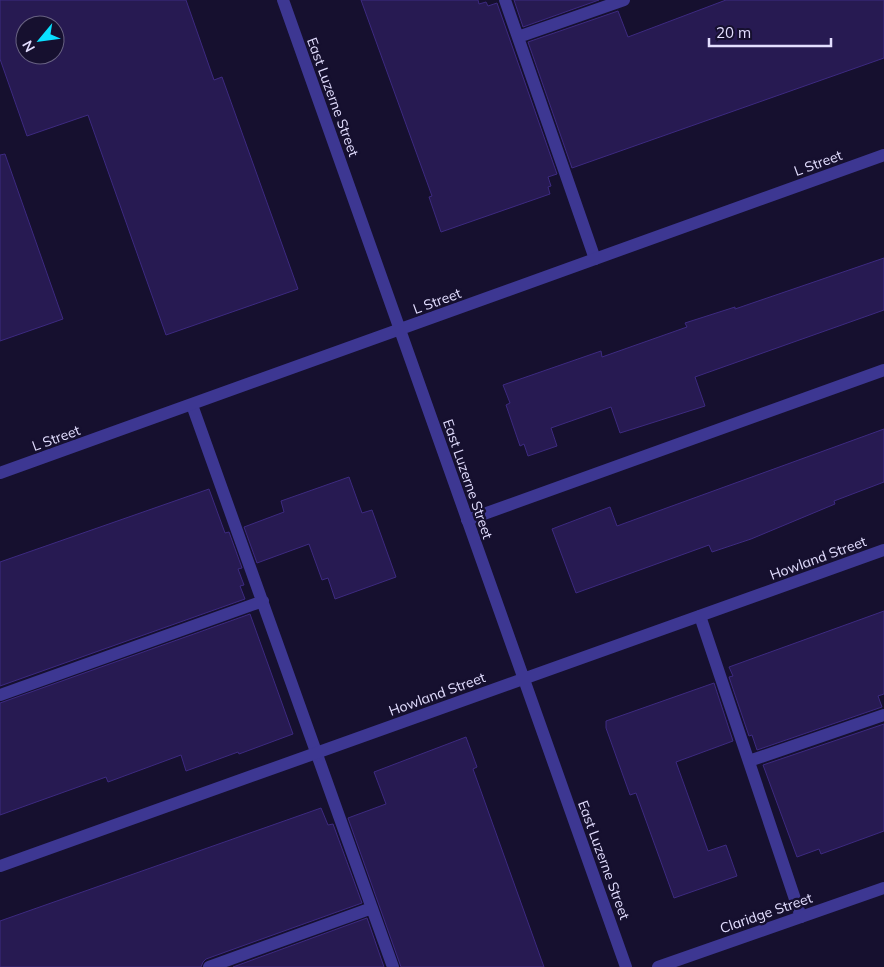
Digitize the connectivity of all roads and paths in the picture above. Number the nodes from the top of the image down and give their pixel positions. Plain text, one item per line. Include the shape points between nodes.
1 (282, 0) edge
2 (505, 0) edge
3 (624, 0) edge
4 (518, 37) junction
5 (884, 155) edge
6 (595, 259) junction
7 (400, 330) junction
8 (884, 370) edge
9 (192, 405) junction
10 (0, 473) edge
11 (467, 520) junction
12 (884, 550) edge
13 (263, 601) junction
14 (700, 616) junction
15 (523, 678) junction
16 (0, 694) edge
17 (884, 715) edge
18 (317, 753) junction
19 (749, 761) junction
20 (0, 866) edge
21 (884, 888) edge
22 (372, 908) junction
23 (801, 917) junction
24 (209, 967) edge
25 (394, 967) edge
26 (626, 967) edge
27 (658, 967) edge

1 - 7 street, East Luzerne Street
2 - 4 street
3 - 4 street
4 - 6 street
5 - 6 street, L Street
6 - 7 street, L Street
7 - 9 street, L Street
7 - 11 street, East Luzerne Street
8 - 11 street
9 - 10 street, L Street
9 - 13 street
11 - 15 street, East Luzerne Street
12 - 14 street, Howland Street
13 - 16 street
13 - 18 street
14 - 15 street, Howland Street
14 - 19 street
15 - 18 street, Howland Street
15 - 26 street, East Luzerne Street
17 - 19 street
18 - 20 street, Howland Street
18 - 22 street
19 - 23 street
21 - 23 street, Claridge Street
22 - 24 street
22 - 25 street
23 - 27 street, Claridge Street

